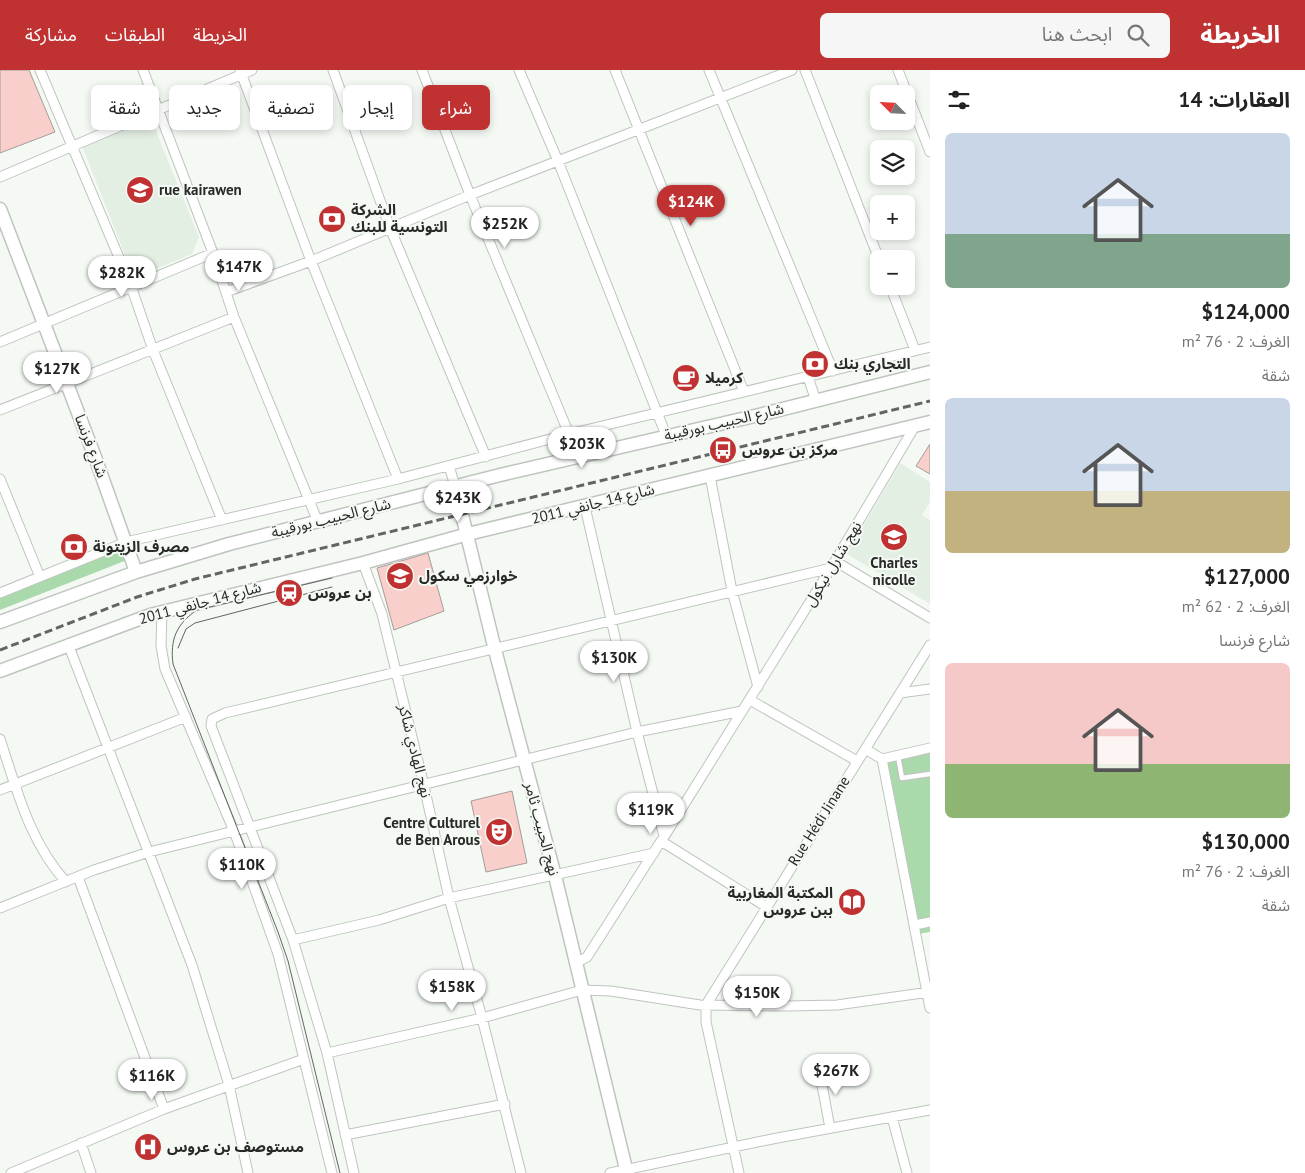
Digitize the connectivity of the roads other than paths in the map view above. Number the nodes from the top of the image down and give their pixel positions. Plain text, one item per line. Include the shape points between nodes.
1 (40, 70) edge
2 (143, 70) edge
3 (252, 70) edge
4 (333, 70) edge
5 (422, 70) edge
6 (519, 70) edge
7 (615, 70) edge
8 (709, 70) edge
9 (792, 70) edge
10 (805, 70) edge
11 (898, 70) edge
12 (241, 72) edge
13 (149, 85) edge
14 (719, 100) junction
15 (159, 111) joint
16 (111, 130) edge
17 (640, 130) junction
18 (70, 146) junction
19 (930, 152) edge
20 (558, 161) junction
21 (0, 177) edge
22 (470, 195) junction
23 (0, 209) edge
24 (390, 228) junction
25 (875, 250) edge
26 (213, 253) junction
27 (311, 261) junction
28 (131, 286) junction
29 (226, 292) junction
30 (894, 295) edge
31 (234, 317) junction
32 (44, 323) junction
33 (0, 342) edge
34 (930, 347) edge
35 (153, 350) junction
36 (915, 350) junction
37 (833, 371) junction
38 (930, 372) edge
39 (808, 378) junction
40 (66, 382) junction
41 (744, 392) junction
42 (816, 401) junction
43 (0, 410) edge
44 (657, 412) junction
45 (930, 422) edge
46 (915, 426) junction
47 (569, 434) junction
48 (666, 436) junction
49 (486, 457) junction
50 (450, 466) junction
51 (710, 476) junction
52 (0, 479) edge
53 (398, 479) junction
54 (455, 486) junction
55 (308, 498) junction
56 (584, 507) junction
57 (222, 520) junction
58 (318, 522) junction
59 (468, 534) junction
60 (126, 542) junction
61 (363, 563) junction
62 (833, 564) junction
63 (136, 572) junction
64 (40, 577) junction
65 (732, 591) junction
66 (0, 593) edge
67 (162, 611) junction
68 (930, 618) edge
69 (612, 620) junction
70 (0, 622) edge
71 (68, 644) junction
72 (930, 645) edge
73 (494, 650) junction
74 (0, 671) edge
75 (396, 671) junction
76 (758, 687) junction
77 (930, 689) edge
78 (900, 693) junction
79 (750, 700) junction
80 (742, 711) junction
81 (186, 716) junction
82 (637, 732) junction
83 (0, 739) edge
84 (109, 748) junction
85 (930, 748) edge
86 (865, 749) junction
87 (898, 755) junction
88 (882, 758) junction
89 (523, 760) junction
90 (857, 761) junction
91 (930, 774) edge
92 (15, 784) junction
93 (424, 786) junction
94 (0, 790) edge
95 (251, 827) junction
96 (234, 831) junction
97 (663, 839) junction
98 (149, 852) junction
99 (654, 853) junction
100 (555, 876) junction
101 (78, 877) junction
102 (66, 882) junction
103 (449, 898) junction
104 (765, 906) junction
105 (0, 908) edge
106 (930, 922) edge
107 (915, 925) junction
108 (293, 940) junction
109 (576, 963) junction
110 (582, 990) junction
111 (928, 992) edge
112 (706, 1005) junction
113 (930, 1008) edge
114 (482, 1018) junction
115 (327, 1053) junction
116 (304, 1059) junction
117 (819, 1069) dead end
118 (229, 1085) junction
119 (504, 1104) junction
120 (164, 1109) junction
121 (930, 1110) edge
122 (892, 1117) junction
123 (830, 1128) junction
124 (345, 1135) junction
125 (81, 1143) junction
126 (734, 1146) junction
127 (626, 1172) edge
128 (11, 1173) edge
129 (91, 1173) edge
130 (248, 1173) edge
131 (332, 1173) edge
132 (354, 1173) edge
133 (521, 1173) edge
134 (610, 1173) edge
135 (739, 1173) edge
136 (907, 1173) edge

1 - 18 street
2 - 13 street
3 - 12 street
4 - 24 street
5 - 22 street
6 - 20 street
7 - 17 street
8 - 14 street
9 - 14 street
10 - 25 street
11 - 19 street
12 - 15 street
12 - 27 street
14 - 17 street
14 - 37 street
15 - 26 street
16 - 18 street
17 - 20 street
17 - 41 street
18 - 21 street
18 - 28 street
20 - 22 street
20 - 44 street
22 - 24 street
22 - 47 street
23 - 32 street, شارع فرنسا
24 - 27 street
24 - 49 street
26 - 28 street
26 - 29 street
27 - 29 street
27 - 53 street
28 - 32 street
28 - 35 street
29 - 31 street
30 - 36 street
31 - 35 street
31 - 55 street
32 - 33 street
32 - 40 street, شارع فرنسا
34 - 36 street
35 - 40 street
35 - 57 street
36 - 37 street
37 - 39 street
38 - 42 street, شارع الحبيب بورقيبة
39 - 41 street
39 - 42 street
40 - 43 street
40 - 60 street, شارع فرنسا
41 - 44 street
42 - 48 street, شارع الحبيب بورقيبة
44 - 47 street
44 - 48 street
45 - 46 street, شارع 14 جانفي 2011
46 - 51 street, شارع 14 جانفي 2011
46 - 62 street, نهج شارل نيكول
47 - 49 street
48 - 54 street, شارع الحبيب بورقيبة
49 - 50 street
50 - 53 street
50 - 54 street
51 - 56 street, شارع 14 جانفي 2011
51 - 65 street
52 - 64 street
53 - 55 street
54 - 58 street, شارع الحبيب بورقيبة
54 - 59 street, نهج الحبيب ثامر
55 - 57 street
55 - 58 street
56 - 59 street, شارع 14 جانفي 2011
56 - 69 street
57 - 60 street
58 - 63 street, شارع الحبيب بورقيبة
59 - 61 street, شارع 14 جانفي 2011
59 - 73 street, نهج الحبيب ثامر
60 - 63 street, شارع فرنسا
60 - 64 street
61 - 67 street, شارع 14 جانفي 2011
61 - 75 street, نهج الهادي شاكر via 382,614
62 - 65 street
62 - 68 street
62 - 76 street, نهج شارل نيكول
63 - 70 street, شارع الحبيب بورقيبة
64 - 66 street
65 - 69 street
65 - 76 street
67 - 71 street, شارع 14 جانفي 2011
67 - 81 street via 161,646 165,669
69 - 73 street
69 - 82 street
71 - 74 street, شارع 14 جانفي 2011
71 - 84 street
72 - 78 street, Rue Hédi Jinane
73 - 75 street
73 - 89 street, نهج الحبيب ثامر
75 - 93 street, نهج الهادي شاكر
75 - 95 street via 225,713 212,719 211,726
76 - 79 street, نهج شارل نيكول
77 - 78 street
78 - 86 street, Rue Hédi Jinane
79 - 80 street, نهج شارل نيكول
79 - 90 street
80 - 82 street
80 - 97 street, نهج شارل نيكول
81 - 84 street
81 - 96 street
82 - 89 street
82 - 97 street
83 - 92 street
84 - 92 street
84 - 98 street
85 - 87 street
86 - 88 street
86 - 90 street, Rue Hédi Jinane
87 - 88 street
87 - 91 lane via 902,778
88 - 107 street
89 - 93 street
89 - 100 street, نهج الحبيب ثامر
90 - 104 street, Rue Hédi Jinane
92 - 94 street
92 - 102 street via 33,835 49,864
93 - 95 street
93 - 103 street, نهج الهادي شاكر
95 - 96 street
95 - 108 street
96 - 98 street
96 - 116 street via 278,954
97 - 99 street, نهج شارل نيكول
97 - 104 street
98 - 101 street
98 - 118 street via 192,965
99 - 100 street
99 - 109 street, نهج شارل نيكول via 587,957
100 - 103 street
100 - 109 street, نهج الحبيب ثامر
101 - 102 street
101 - 120 street
102 - 105 street
103 - 108 street via 379,920
103 - 114 street, نهج الهادي شاكر
104 - 112 street, Rue Hédi Jinane
106 - 107 street
107 - 111 street
108 - 115 street
109 - 110 street, نهج الحبيب ثامر
110 - 112 street
110 - 114 street
110 - 127 street, نهج الحبيب ثامر
111 - 112 street via 837,1005
111 - 113 street
112 - 126 street via 706,1022
114 - 115 street
114 - 119 street, نهج الهادي شاكر
115 - 124 street
116 - 118 street
116 - 131 street
117 - 123 street
118 - 120 street
118 - 130 street
119 - 124 street
119 - 133 street, نهج الهادي شاكر
120 - 125 street
121 - 122 street
122 - 123 street
122 - 136 street
123 - 126 street
124 - 132 street
125 - 128 street
125 - 129 street
126 - 127 street
126 - 135 street
127 - 134 street

